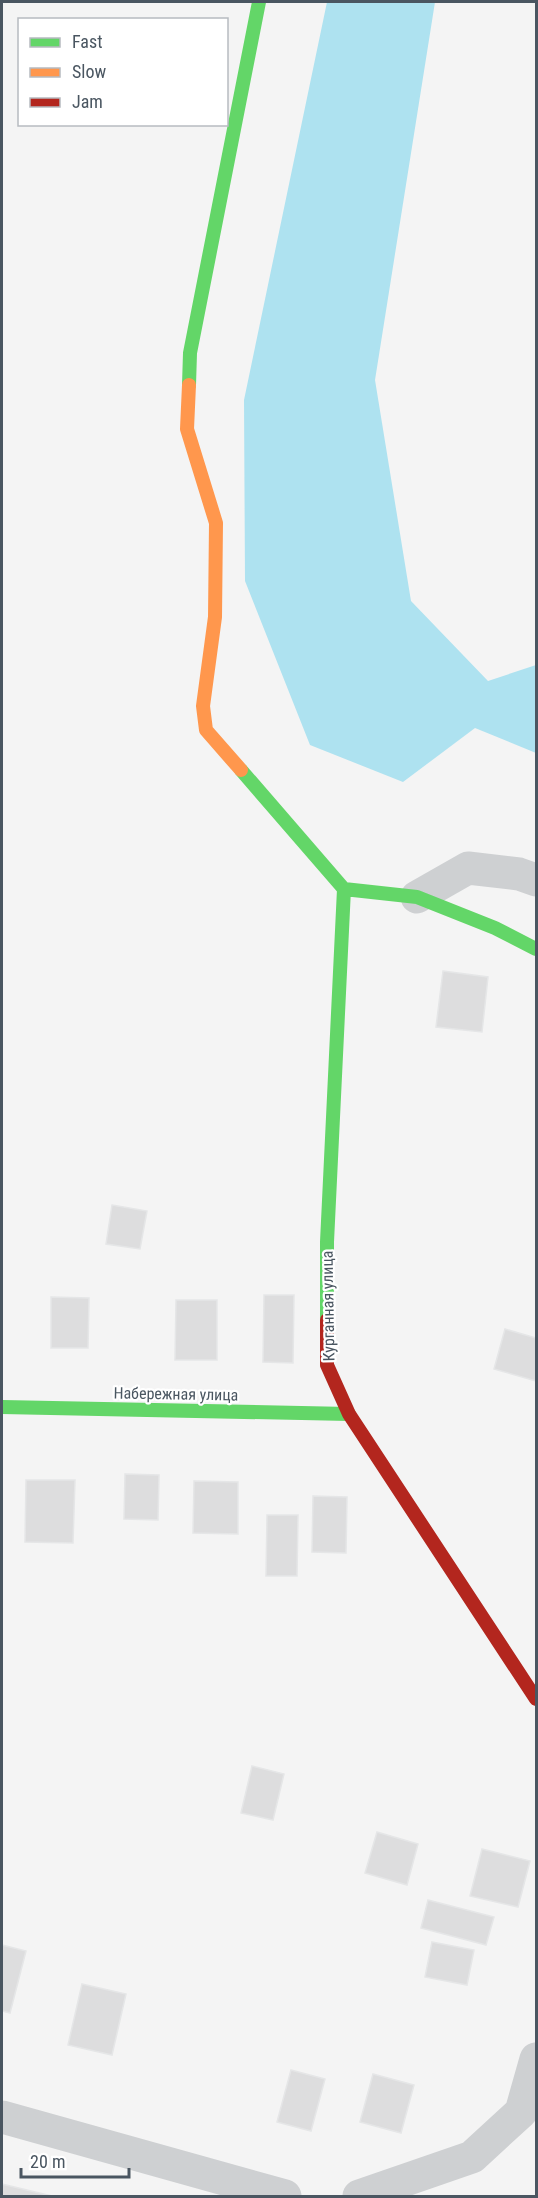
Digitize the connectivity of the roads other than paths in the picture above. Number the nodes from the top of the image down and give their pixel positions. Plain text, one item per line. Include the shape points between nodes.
1 (259, 2) edge
2 (537, 880) edge
3 (344, 889) junction
4 (417, 897) junction
5 (537, 949) edge
6 (2, 1407) edge
7 (349, 1414) junction
8 (537, 1699) edge
9 (537, 2059) edge
10 (2, 2117) edge
11 (285, 2196) edge
12 (359, 2196) edge

1 - 3 street via 190,353 187,429 216,523 214,617 203,706 206,730
2 - 4 street via 468,868
3 - 4 street
3 - 7 street, Курганная улица via 327,1242 327,1365
4 - 5 street
6 - 7 street, Набережная улица
7 - 8 street, Курганная улица
9 - 12 street via 521,2112 472,2157
10 - 11 street

